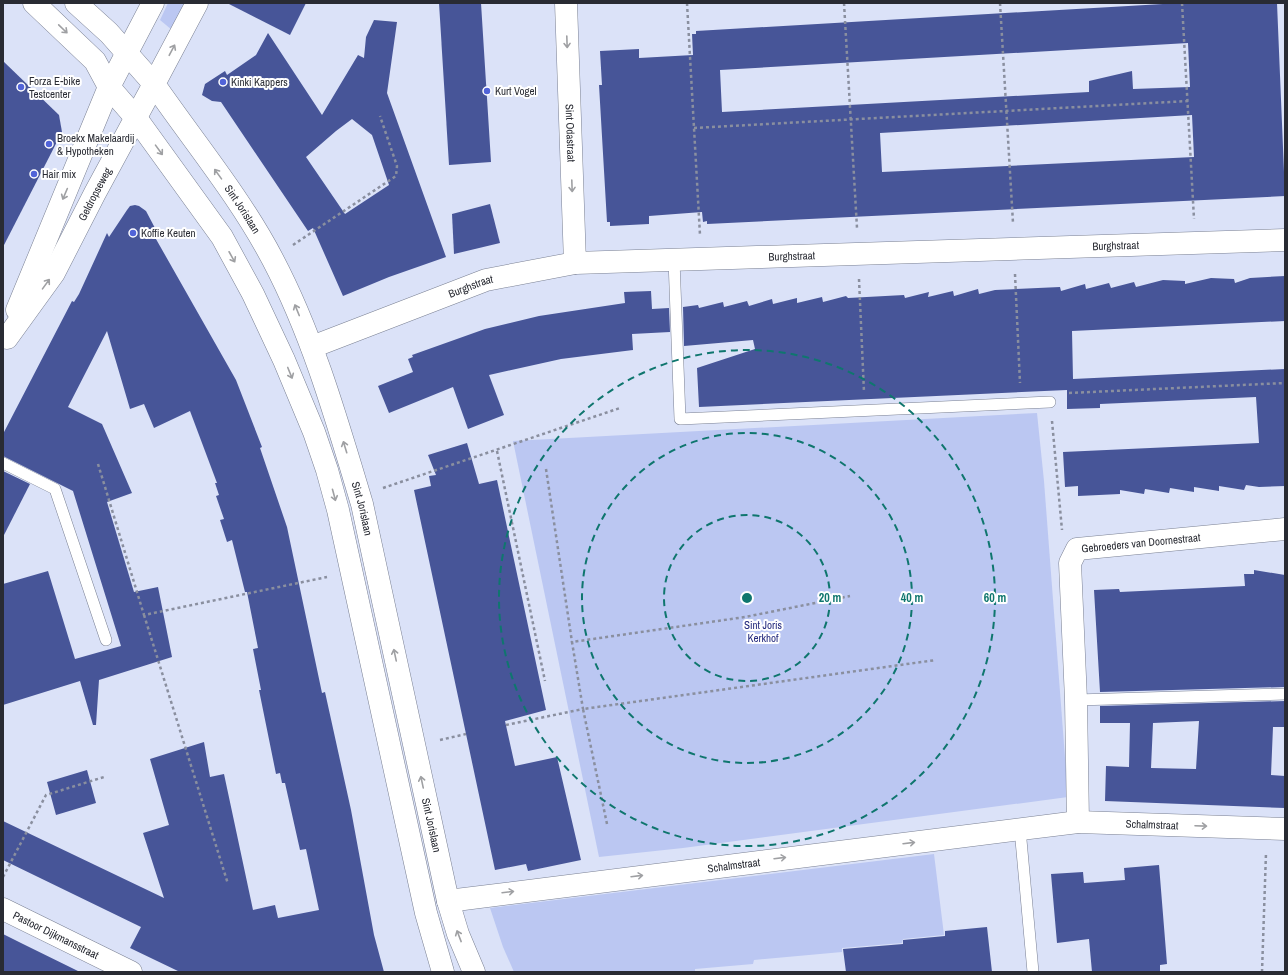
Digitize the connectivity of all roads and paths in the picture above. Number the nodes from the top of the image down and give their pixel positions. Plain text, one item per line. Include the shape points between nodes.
1 (34, 3) edge
2 (76, 3) edge
3 (153, 3) edge
4 (196, 3) edge
5 (566, 3) edge
6 (571, 3) edge
7 (687, 3) edge
8 (844, 3) edge
9 (1000, 3) edge
10 (1182, 3) edge
11 (126, 54) junction
12 (154, 84) junction
13 (109, 87) junction
14 (1188, 101) junction
15 (1007, 111) junction
16 (380, 116) dead end
17 (136, 118) junction
18 (851, 120) junction
19 (694, 128) junction
20 (1285, 240) edge
21 (1196, 243) junction
22 (1014, 249) junction
23 (858, 254) junction
24 (272, 258) junction
25 (701, 259) junction
26 (674, 260) junction
27 (575, 263) junction
28 (5, 342) edge
29 (312, 347) junction
30 (1285, 382) edge
31 (1069, 393) dead end
32 (1050, 402) joint
33 (1021, 404) junction
34 (620, 408) dead end
35 (865, 410) junction
36 (497, 451) junction
37 (3, 463) edge
38 (98, 464) dead end
39 (546, 469) dead end
40 (381, 489) dead end
41 (1285, 529) edge
42 (1077, 549) junction
43 (332, 577) dead end
44 (850, 596) dead end
45 (144, 615) junction
46 (106, 640) dead end
47 (572, 642) junction
48 (936, 660) dead end
49 (545, 681) dead end
50 (1285, 694) edge
51 (1076, 700) junction
52 (583, 708) junction
53 (506, 725) dead end
54 (466, 734) dead end
55 (437, 740) dead end
56 (104, 777) dead end
57 (1078, 822) junction
58 (607, 824) dead end
59 (1020, 829) junction
60 (1276, 829) edge
61 (3, 877) edge
62 (228, 884) dead end
63 (448, 901) junction
64 (3, 909) edge
65 (131, 972) edge
66 (443, 972) edge
67 (474, 972) edge
68 (1033, 972) edge
69 (1262, 972) edge

1 -> 13 street, Sint Jorislaan via 95,61
2 - 11 street, Sint Jorislaan via 110,33
3 - 11 street, Geldropseweg
12 -> 4 street, Geldropseweg
5 - 6 street
5 -> 27 street, Sint Odastraat
7 - 19 path
8 - 18 path
9 - 15 path
10 - 14 path
11 - 12 street, Sint Jorislaan
11 - 13 street, Geldropseweg
12 - 17 street, Geldropseweg
24 -> 12 street, Sint Jorislaan via 242,209
13 - 17 street, Sint Jorislaan
13 -> 28 street, Geldropseweg
14 - 15 path
14 - 21 path
15 - 18 path
15 - 22 path
16 - 24 path via 397,166 396,176
28 -> 17 street, Geldropseweg via 54,273
17 -> 66 street, Sint Jorislaan via 222,237 284,360 327,470 338,510 426,913
18 - 19 path
18 - 23 path
19 - 25 path
20 - 21 street, Burghstraat
21 - 22 street, Burghstraat
22 - 23 street, Burghstraat
22 - 33 path
23 - 25 street, Burghstraat
23 - 35 path
29 -> 24 street, Sint Jorislaan
25 - 26 street, Burghstraat
26 - 27 street, Burghstraat
26 - 35 lane via 680,419
27 - 29 street, Burghstraat via 486,280
63 -> 29 street, Sint Jorislaan via 362,504
30 - 31 path
32 - 33 lane
32 - 42 path via 1063,538
33 - 35 lane
34 - 36 path
36 - 40 path
36 - 49 path
37 - 46 lane via 55,489
38 - 45 path
39 - 47 path
41 - 42 street, Gebroeders van Doornestraat
42 - 51 street, Gebroeders van Doornestraat via 1070,563
43 - 45 path
44 - 47 path via 745,617
45 - 62 path
47 - 52 path
48 - 52 path
50 - 51 lane
51 - 57 street, Gebroeders van Doornestraat
52 - 53 path
52 - 58 path
54 - 55 path
56 - 61 path via 46,795
57 - 59 street, Schalmstraat
57 -> 60 street, Schalmstraat
63 -> 59 street, Schalmstraat
59 - 68 lane
60 - 69 path
67 -> 63 street, Sint Jorislaan
64 - 65 street, Pastoor Dijkmansstraat

